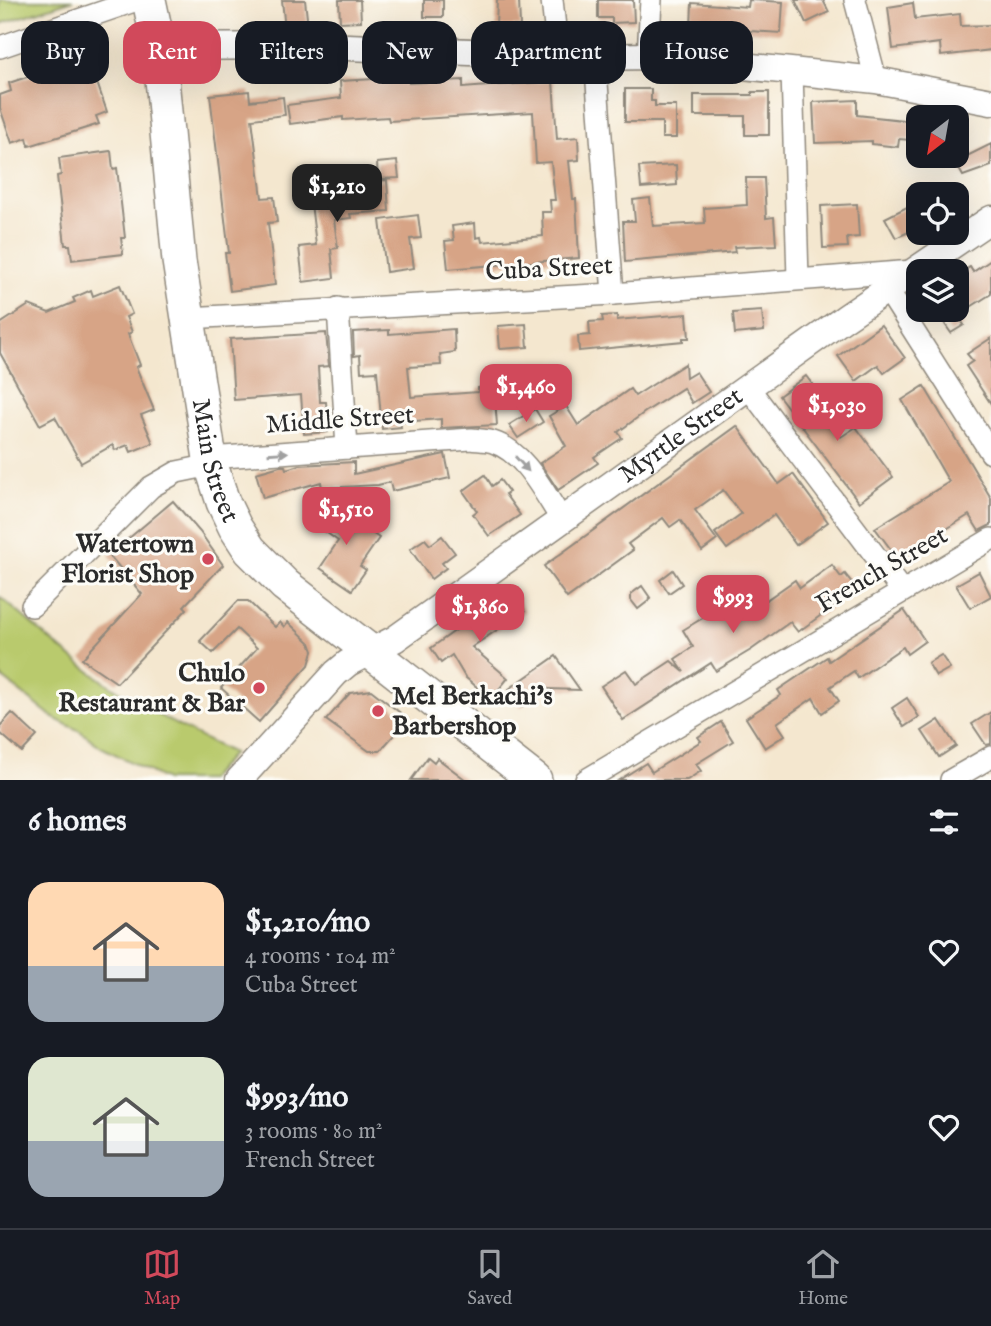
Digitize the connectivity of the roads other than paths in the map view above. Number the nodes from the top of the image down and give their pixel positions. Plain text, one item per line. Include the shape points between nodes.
1 (137, 0) edge
2 (149, 0) edge
3 (552, 0) edge
4 (651, 0) edge
5 (855, 0) edge
6 (153, 21) edge
7 (554, 21) edge
8 (650, 21) edge
9 (0, 47) edge
10 (221, 47) edge
11 (471, 52) edge
12 (753, 67) edge
13 (792, 71) junction
14 (876, 80) junction
15 (162, 84) edge
16 (597, 84) edge
17 (991, 103) edge
18 (991, 219) edge
19 (931, 259) edge
20 (906, 271) edge
21 (906, 276) edge
22 (798, 279) junction
23 (887, 289) junction
24 (613, 293) junction
25 (338, 308) junction
26 (188, 318) junction
27 (748, 387) junction
28 (347, 448) junction
29 (991, 453) edge
30 (211, 461) junction
31 (562, 520) junction
32 (991, 539) edge
33 (902, 591) junction
34 (32, 606) dead end
35 (370, 653) junction
36 (991, 757) edge
37 (239, 780) edge
38 (535, 780) edge
39 (586, 780) edge
40 (951, 780) edge

1 - 9 street
2 - 6 main road, Main Street
3 - 7 street
4 - 8 street
5 - 14 street
10 - 11 street
12 - 13 street
13 - 14 street
13 - 22 street
14 - 17 street
15 - 26 main road, Main Street
16 - 24 street
18 - 19 street, Myrtle Street
20 - 22 street, Cuba Street
21 - 23 street, Myrtle Street
22 - 24 street, Cuba Street
23 - 27 street, Myrtle Street
23 - 29 street
24 - 25 street, Cuba Street
25 - 26 street, Cuba Street
25 - 28 street
26 - 30 main road, Main Street
27 - 31 street, Myrtle Street
27 - 33 street
30 -> 28 street, Middle Street
28 -> 31 street, Middle Street via 471,439 493,442 526,466
30 - 34 street, Middle Street via 151,487
30 - 35 main road, Main Street via 223,502 250,550 285,585
31 - 35 street, Myrtle Street
32 - 33 street, French Street
33 - 39 street, French Street
35 - 37 street, Myrtle Street via 335,673
35 - 38 main road, Main Street
36 - 40 street

